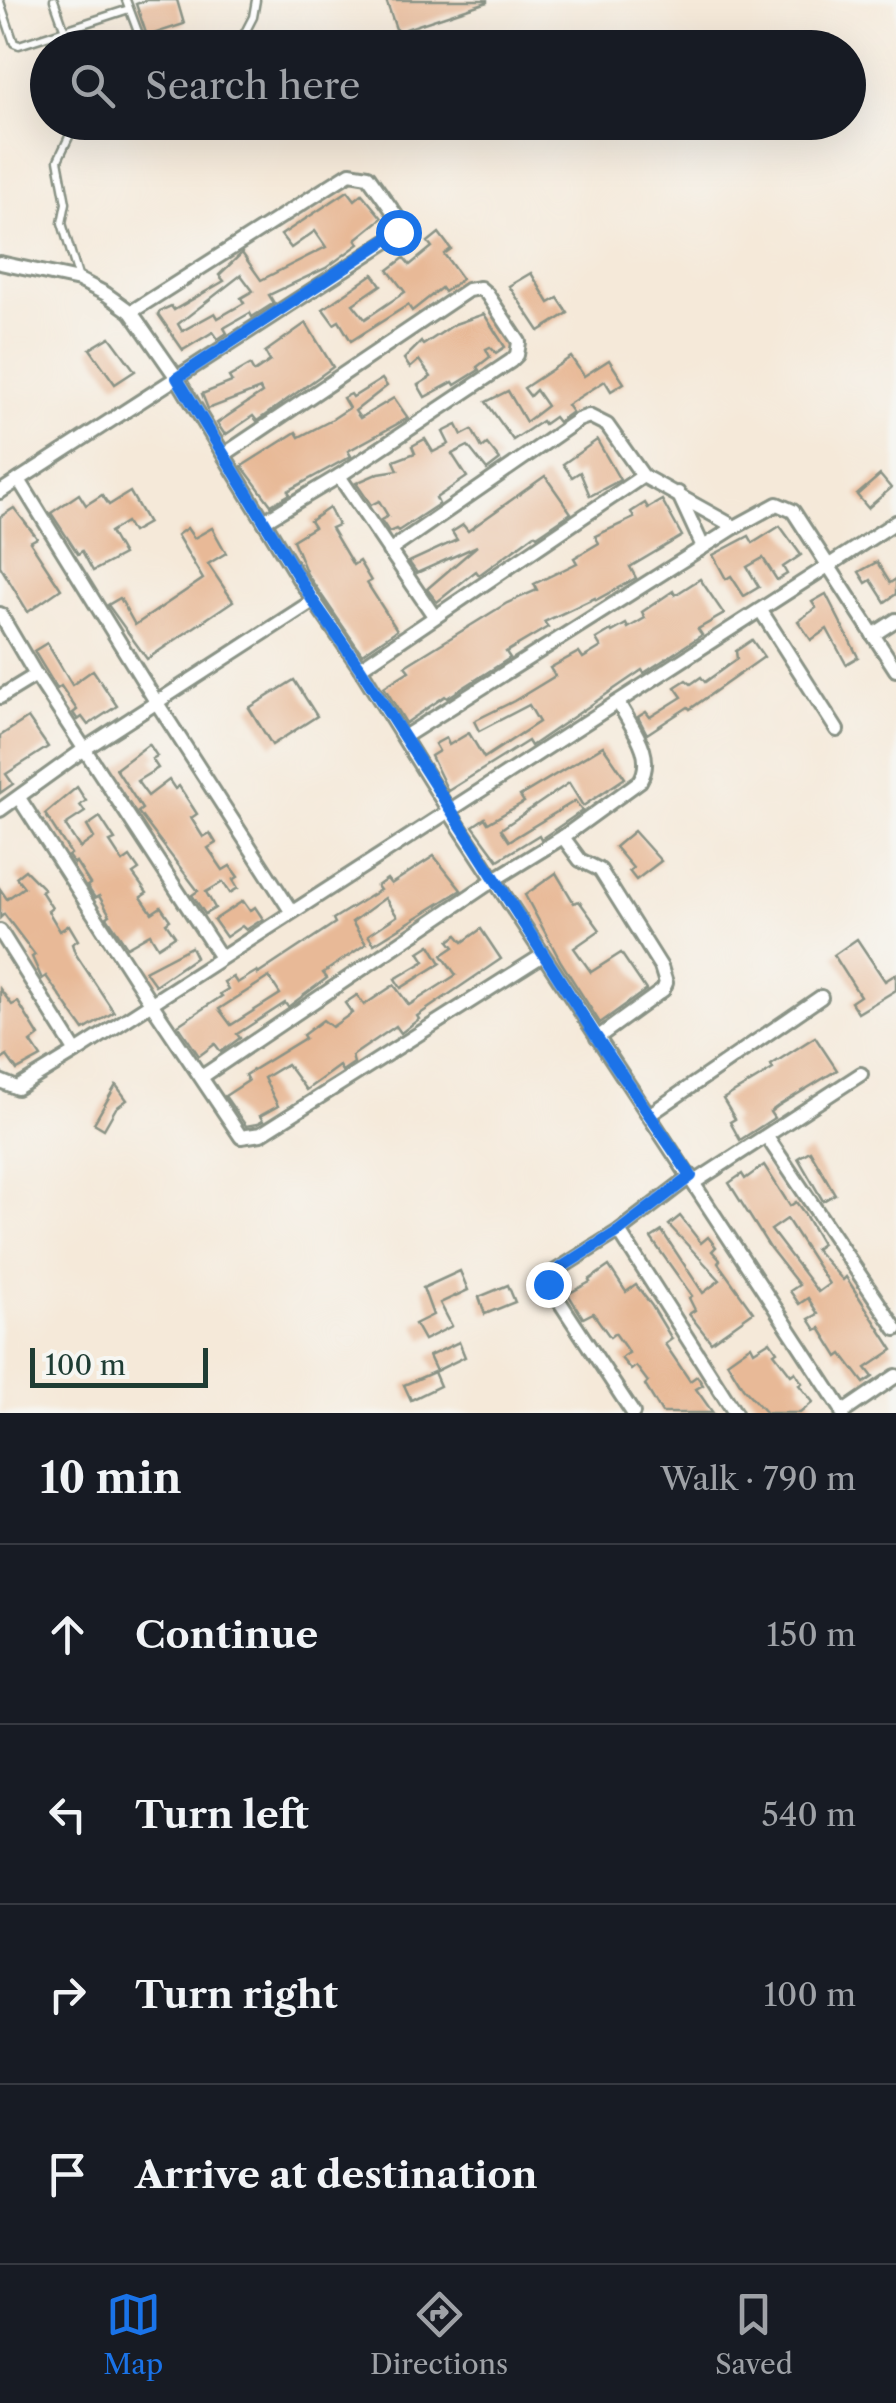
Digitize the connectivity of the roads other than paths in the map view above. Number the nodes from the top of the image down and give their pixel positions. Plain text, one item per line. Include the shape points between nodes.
1 (54, 0) edge
2 (126, 0) edge
3 (256, 0) edge
4 (0, 2) edge
5 (129, 9) junction
6 (64, 30) edge
7 (67, 30) edge
8 (137, 30) edge
9 (247, 30) edge
10 (30, 41) edge
11 (67, 140) edge
12 (0, 262) edge
13 (79, 280) junction
14 (131, 312) junction
15 (177, 378) junction
16 (224, 454) junction
17 (339, 476) junction
18 (644, 476) junction
19 (19, 480) junction
20 (0, 492) edge
21 (678, 493) junction
22 (264, 521) junction
23 (896, 522) edge
24 (736, 527) junction
25 (703, 548) junction
26 (388, 550) junction
27 (827, 567) junction
28 (313, 601) junction
29 (761, 611) junction
30 (0, 614) edge
31 (434, 616) junction
32 (896, 620) edge
33 (873, 634) junction
34 (360, 668) junction
35 (896, 670) edge
36 (36, 674) junction
37 (0, 697) edge
38 (618, 702) junction
39 (157, 703) junction
40 (837, 730) dead end
41 (404, 738) junction
42 (86, 748) junction
43 (19, 798) junction
44 (0, 810) edge
45 (449, 811) junction
46 (563, 838) junction
47 (495, 879) junction
48 (291, 911) junction
49 (0, 931) edge
50 (543, 955) junction
51 (220, 956) junction
52 (821, 998) dead end
53 (150, 1004) junction
54 (597, 1038) junction
55 (76, 1052) junction
56 (860, 1074) dead end
57 (202, 1076) junction
58 (0, 1081) edge
59 (649, 1114) junction
60 (766, 1137) junction
61 (693, 1179) junction
62 (619, 1231) junction
63 (896, 1329) edge
64 (896, 1376) edge
65 (632, 1413) edge
66 (735, 1413) edge
67 (843, 1413) edge

1 - 6 lane
2 - 5 lane
3 - 9 lane
4 - 10 lane via 14,43
5 - 7 lane
5 - 8 lane
11 - 13 lane via 58,160 66,203 62,223
12 - 13 street
13 - 14 street
14 - 15 street
14 - 15 street via 350,173 368,176 400,221 388,241
15 - 16 street
15 - 19 street
16 - 17 street via 480,288 519,342 517,356
16 - 22 street
17 - 22 street
17 - 26 street
18 - 21 street
18 - 26 street via 607,425 589,416
18 - 31 street
19 - 20 street
19 - 39 street
21 - 24 street
21 - 25 street
22 - 28 street
23 - 27 street
24 - 25 street
24 - 27 street via 769,507 786,506
25 - 41 street
26 - 31 street
27 - 29 street
27 - 33 street
28 - 34 street
28 - 39 street
29 - 38 street
29 - 40 street
30 - 36 street
31 - 34 street
32 - 33 street
33 - 35 street
34 - 41 street
36 - 37 street
36 - 42 street
38 - 45 street
38 - 46 street via 648,759 646,770
39 - 42 street
39 - 48 street
41 - 45 street
42 - 43 street
42 - 51 street
43 - 44 street
43 - 53 street
45 - 47 street
45 - 48 street
46 - 47 street
46 - 54 street via 580,860 600,870 662,966 666,983
47 - 50 street
47 - 57 street
48 - 51 street
49 - 55 street
50 - 54 street
50 - 57 street via 256,1136 241,1136
51 - 53 street
52 - 59 street
53 - 55 street
53 - 57 street
54 - 59 street
55 - 58 street via 17,1088
56 - 60 street
59 - 61 street
60 - 61 street
60 - 63 street
61 - 62 street
61 - 67 street
62 - 65 street via 554,1272 548,1284
62 - 66 street
64 - 67 street

